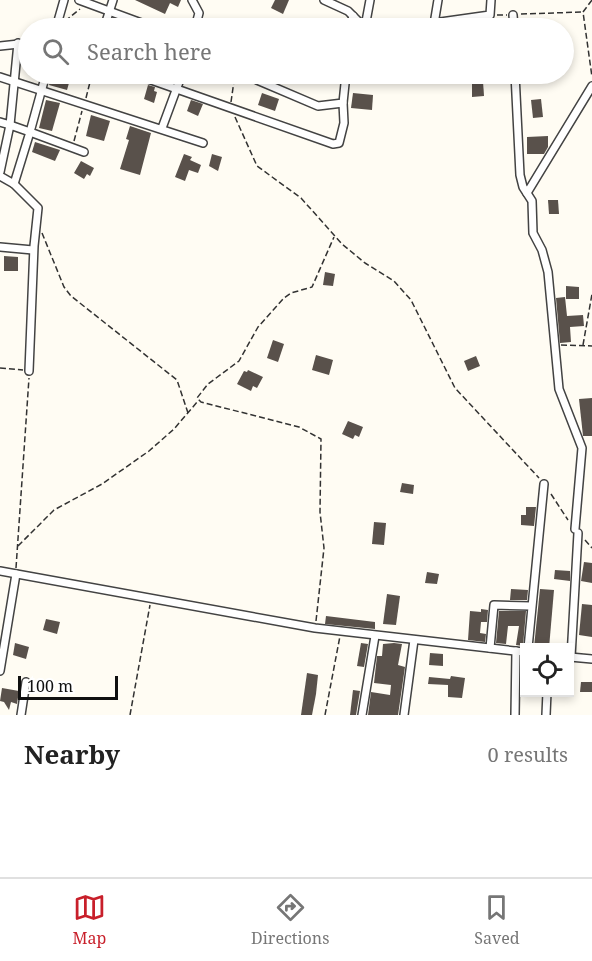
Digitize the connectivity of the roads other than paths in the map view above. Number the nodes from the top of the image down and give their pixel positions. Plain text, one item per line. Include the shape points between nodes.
1 (64, 0) edge
2 (79, 0) edge
3 (113, 0) edge
4 (192, 0) edge
5 (324, 0) edge
6 (370, 0) edge
7 (438, 0) edge
8 (491, 0) edge
9 (110, 10) junction
10 (353, 15) junction
11 (513, 15) road end
12 (59, 18) edge
13 (107, 18) edge
14 (130, 18) edge
15 (198, 18) edge
16 (352, 18) edge
17 (356, 18) edge
18 (367, 18) edge
19 (435, 18) edge
20 (471, 18) edge
21 (513, 18) edge
22 (18, 43) joint
23 (0, 45) edge
24 (0, 77) edge
25 (14, 80) junction
26 (18, 81) edge
27 (26, 84) edge
28 (43, 84) edge
29 (163, 84) edge
30 (179, 84) edge
31 (266, 84) edge
32 (345, 84) edge
33 (515, 84) edge
34 (592, 86) edge
35 (42, 89) junction
36 (177, 89) junction
37 (343, 103) junction
38 (0, 122) edge
39 (10, 125) junction
40 (162, 128) junction
41 (30, 132) junction
42 (203, 143) dead end
43 (84, 152) dead end
44 (0, 172) edge
45 (0, 176) edge
46 (14, 184) junction
47 (527, 193) junction
48 (0, 247) edge
49 (33, 250) junction
50 (29, 371) road end
51 (544, 484) road end
52 (0, 571) edge
53 (16, 574) junction
54 (531, 606) junction
55 (375, 636) junction
56 (414, 640) junction
57 (528, 643) edge
58 (571, 643) edge
59 (490, 648) junction
60 (516, 651) junction
61 (520, 651) edge
62 (574, 657) edge
63 (592, 659) edge
64 (0, 670) edge
65 (26, 682) dead end
66 (547, 697) edge
67 (21, 715) edge
68 (363, 715) edge
69 (404, 715) edge
70 (515, 715) edge
71 (546, 715) edge

1 - 12 street
2 - 9 street
3 - 9 street
4 - 15 street
5 - 10 street
6 - 18 street
7 - 19 street
8 - 20 street via 490,15
9 - 13 street
9 - 14 street
10 - 16 street
10 - 17 street
11 - 21 street
22 - 23 street
22 - 25 street
24 - 25 street
25 - 26 street
25 - 39 street
27 - 35 street
28 - 35 street
29 - 36 street
30 - 36 street
31 - 37 street via 318,106
32 - 37 street
33 - 47 street via 520,175
34 - 47 street
35 - 40 street
35 - 41 street
36 - 37 street via 335,144 342,135
36 - 40 street
38 - 39 street
39 - 41 street
39 - 44 street
40 - 42 street
41 - 43 street
41 - 46 street
45 - 46 street
46 - 49 street via 36,204
47 - 58 street via 532,201 533,233 548,272 559,389 582,448
48 - 49 street
49 - 50 street
51 - 54 street
52 - 53 street
53 - 55 street
53 - 64 street
54 - 57 street
54 - 59 street via 494,605
55 - 56 street
55 - 68 street
56 - 59 street
56 - 69 street
59 - 60 street
60 - 61 street
60 - 70 street
62 - 63 street
65 - 67 street
66 - 71 street

